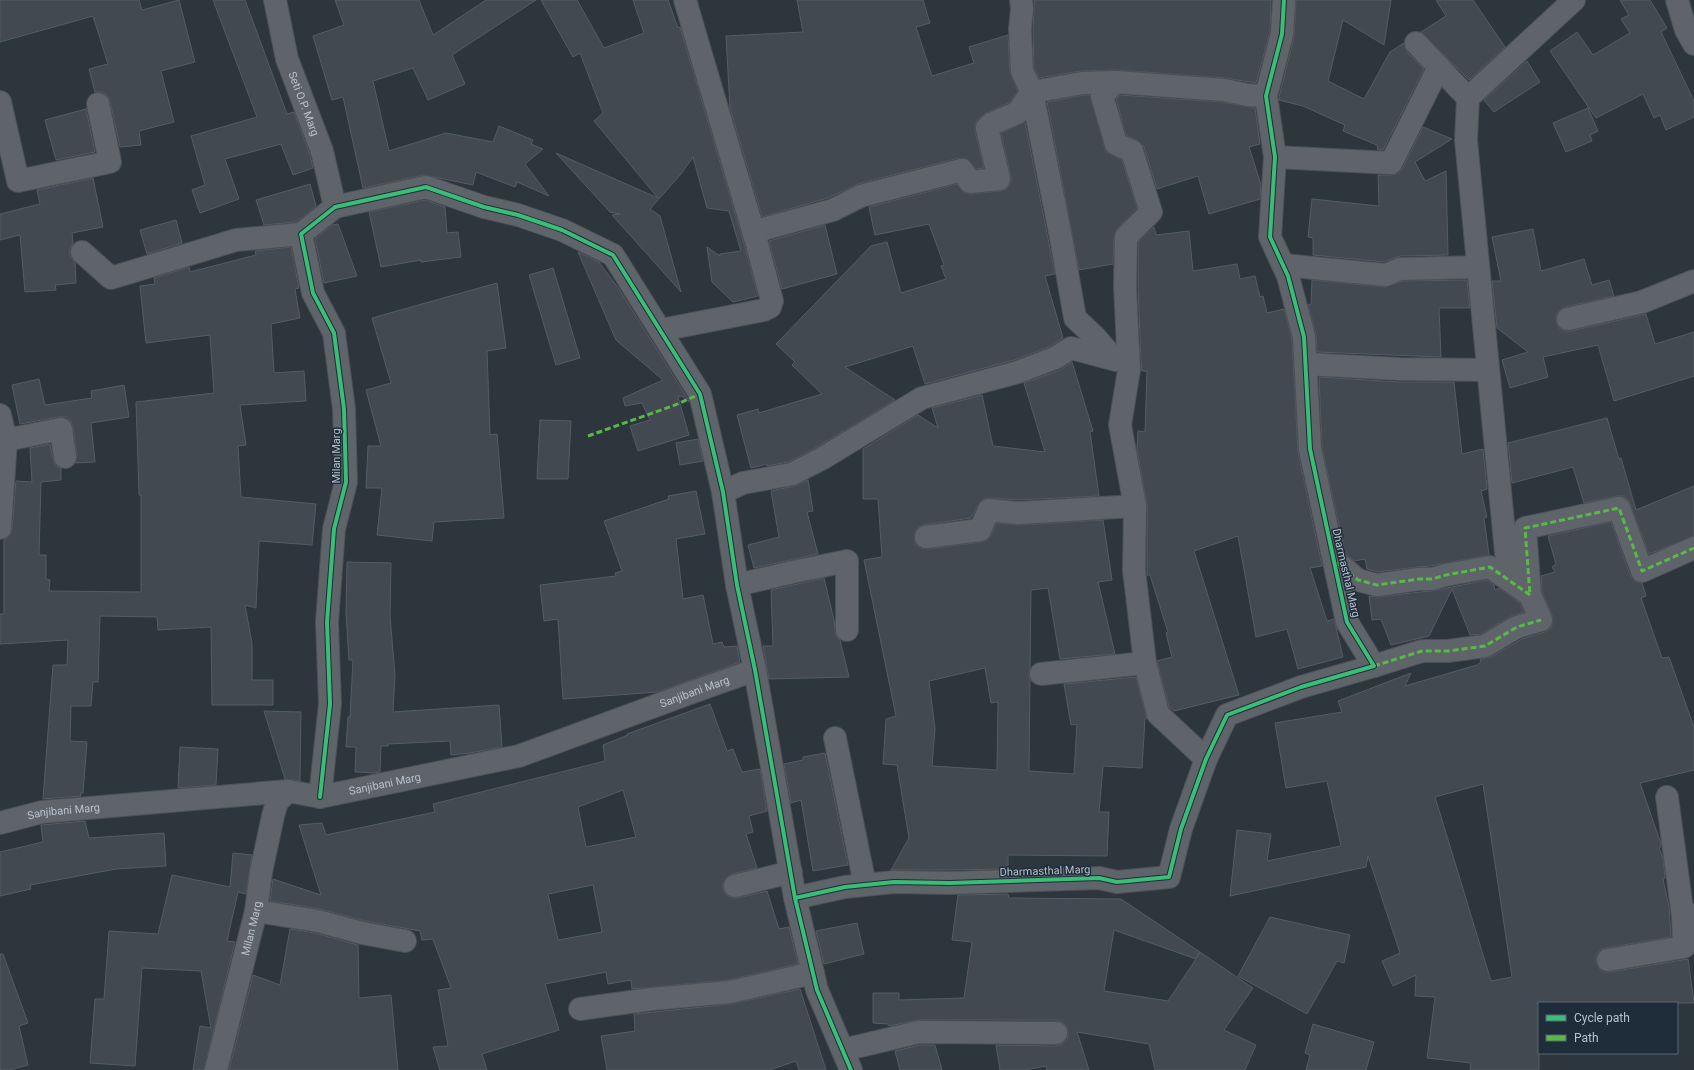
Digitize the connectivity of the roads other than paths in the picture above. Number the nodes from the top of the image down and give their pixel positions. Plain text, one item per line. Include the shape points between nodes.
1 (275, 0) edge
2 (685, 0) edge
3 (1021, 0) edge
4 (1284, 0) edge
5 (1574, 0) edge
6 (1677, 0) edge
7 (1416, 43) dead end
8 (1694, 44) edge
9 (1439, 67) junction
10 (1115, 82) junction
11 (1032, 92) junction
12 (1266, 96) junction
13 (1468, 98) junction
14 (0, 102) edge
15 (98, 104) dead end
16 (1275, 157) junction
17 (335, 207) junction
18 (753, 232) junction
19 (301, 234) junction
20 (82, 252) dead end
21 (1283, 265) junction
22 (1478, 267) junction
23 (1694, 281) edge
24 (1568, 319) dead end
25 (661, 330) junction
26 (1122, 364) junction
27 (1305, 364) junction
28 (1488, 370) junction
29 (0, 415) edge
30 (6, 440) junction
31 (65, 457) dead end
32 (723, 492) junction
33 (1135, 506) junction
34 (0, 528) edge
35 (926, 537) dead end
36 (1694, 548) edge
37 (1334, 560) junction
38 (737, 585) junction
39 (1530, 595) junction
40 (847, 630) dead end
41 (1145, 664) junction
42 (1374, 666) junction
43 (756, 670) junction
44 (1041, 674) dead end
45 (835, 738) dead end
46 (1206, 759) junction
47 (288, 791) junction
48 (320, 797) junction
49 (1667, 797) dead end
50 (0, 823) edge
51 (791, 872) junction
52 (865, 884) junction
53 (735, 886) dead end
54 (795, 898) junction
55 (256, 911) junction
56 (1689, 916) edge
57 (405, 941) dead end
58 (1608, 960) dead end
59 (813, 973) junction
60 (580, 1009) dead end
61 (1056, 1033) dead end
62 (843, 1050) junction
63 (216, 1070) edge
64 (851, 1070) edge

1 - 17 street, Seti O.P. Marg via 287,59 322,151
2 - 18 street
3 - 11 street via 1022,72
4 - 12 street, Dharmasthal Marg via 1282,34
5 - 13 street
6 - 8 street via 1686,30
7 - 9 street
9 - 13 street
9 - 16 street via 1391,163
10 - 11 street via 1083,83
10 - 12 street via 1224,90
10 - 26 street via 1102,96 1116,144 1132,151 1151,212 1126,237
11 - 18 street via 1017,113 987,128 998,179 970,182 962,170 861,196 833,210
11 - 26 street via 1075,318
12 - 16 street, Dharmasthal Marg
13 - 22 street via 1466,140
14 - 15 street via 18,181 110,162
16 - 21 street, Dharmasthal Marg via 1270,237
17 - 19 street
17 - 25 street via 426,187 562,230 614,255
18 - 25 street via 772,301 770,307
19 - 20 street via 236,240 111,278
19 - 48 street, Milan Marg via 313,293 334,333 344,409 346,482 334,529 327,622 330,704
21 - 22 street via 1386,275 1400,269
21 - 27 street, Dharmasthal Marg via 1304,337
22 - 28 street
23 - 24 street via 1642,302
25 - 32 street via 700,394
26 - 32 street via 1072,348 1055,358 1018,372 922,398 792,474 743,483
26 - 33 street via 1120,426
27 - 28 street
27 - 37 street, Dharmasthal Marg via 1310,448
28 - 39 street via 1506,553
29 - 30 street
30 - 31 street via 61,429
30 - 34 street
32 - 38 street
33 - 35 street via 1018,513 989,510 980,530
33 - 41 street via 1134,570
36 - 39 street via 1642,571 1619,508 1526,528
37 - 39 street via 1358,580 1377,585 1432,579 1490,567
37 - 42 street, Dharmasthal Marg via 1347,622
38 - 40 street via 847,561
38 - 43 street
39 - 42 street via 1541,620 1517,627 1485,646 1448,651 1422,650
41 - 44 street
41 - 46 street via 1158,714
42 - 46 street, Dharmasthal Marg via 1301,687 1227,715
43 - 48 street, Sanjibani Marg via 520,756
43 - 51 street
45 - 52 street
46 - 52 street, Dharmasthal Marg via 1181,829 1169,877 1117,882 1099,878
47 - 48 street, Sanjibani Marg
47 - 50 street, Sanjibani Marg via 42,812
47 - 55 street, Milan Marg via 277,802 272,816
49 - 56 street
51 - 53 street
51 - 54 street
52 - 54 street, Dharmasthal Marg
54 - 59 street
55 - 57 street via 318,921
55 - 63 street, Milan Marg
56 - 58 street via 1684,947
59 - 60 street via 730,992
59 - 62 street via 817,990
61 - 62 street via 919,1032
62 - 64 street

